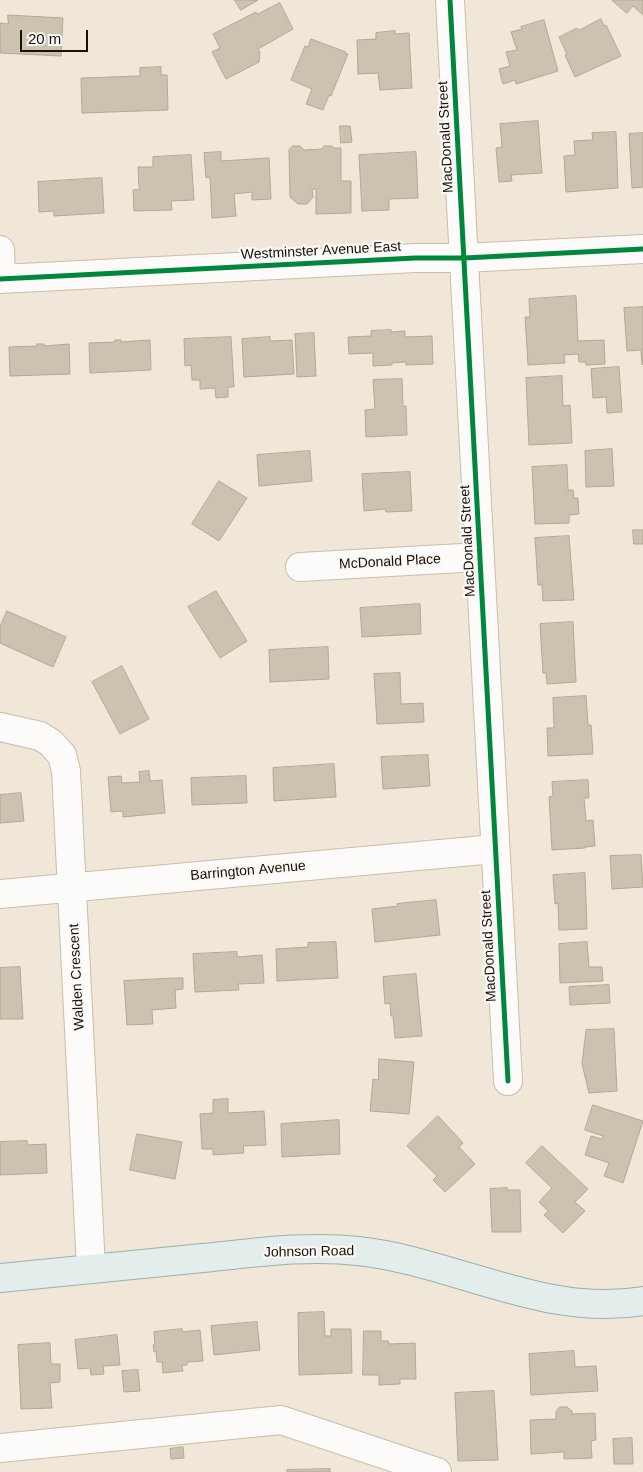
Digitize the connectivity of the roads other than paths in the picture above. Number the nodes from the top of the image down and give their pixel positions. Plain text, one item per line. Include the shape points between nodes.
1 (450, 0) edge
2 (643, 249) edge
3 (0, 250) edge
4 (464, 258) junction
5 (1, 279) edge
6 (480, 557) junction
7 (300, 567) dead end
8 (0, 727) edge
9 (495, 849) junction
10 (72, 887) junction
11 (0, 894) edge
12 (508, 1082) dead end
13 (91, 1269) junction
14 (0, 1278) edge
15 (643, 1301) edge
16 (0, 1448) edge
17 (437, 1472) edge

1 - 4 street, MacDonald Street
2 - 4 street, Westminster Avenue East
3 - 5 street
4 - 5 street, Westminster Avenue East
4 - 6 street, MacDonald Street
6 - 7 street, McDonald Place
6 - 9 street, MacDonald Street
8 - 10 street, Walden Crescent via 40,736 62,755 66,771
9 - 10 street, Barrington Avenue
9 - 12 street, MacDonald Street
10 - 11 street, Barrington Avenue
10 - 13 street, Walden Crescent
13 - 14 main road, Johnson Road
13 - 15 main road, Johnson Road via 255,1253 342,1250 388,1255 546,1297 595,1303
16 - 17 street via 281,1420

